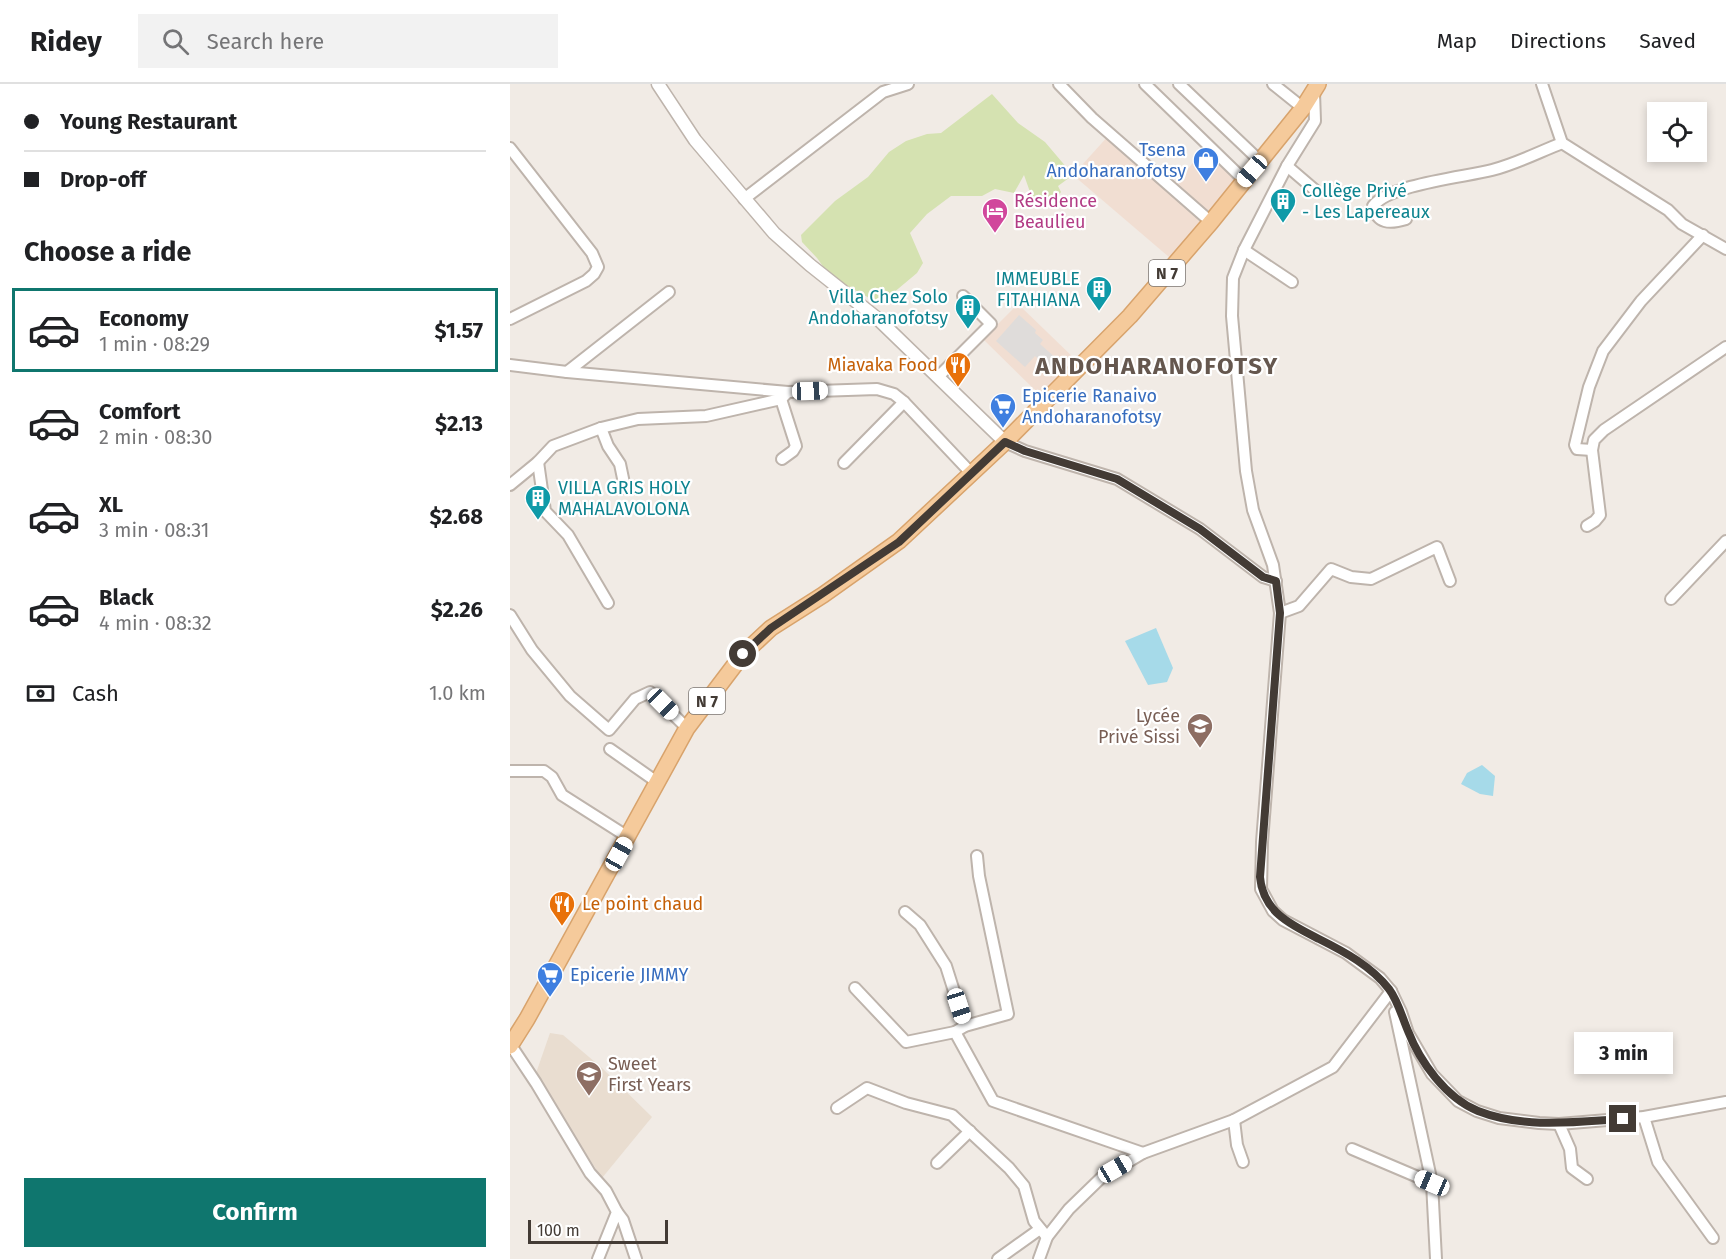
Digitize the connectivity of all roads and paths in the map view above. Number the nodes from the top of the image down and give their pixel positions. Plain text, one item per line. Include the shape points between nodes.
1 (659, 84) edge
2 (908, 84) edge
3 (1059, 84) edge
4 (1145, 84) edge
5 (1179, 84) edge
6 (1273, 84) edge
7 (1542, 84) edge
8 (1316, 88) edge
9 (1303, 108) junction
10 (1562, 143) junction
11 (510, 148) edge
12 (1260, 161) junction
13 (1287, 166) junction
14 (1244, 180) junction
15 (1315, 190) dead end
16 (744, 199) junction
17 (1406, 219) dead end
18 (1211, 222) junction
19 (1703, 235) junction
20 (1726, 240) edge
21 (1726, 249) edge
22 (1244, 250) junction
23 (1292, 282) dead end
24 (669, 292) dead end
25 (963, 296) dead end
26 (510, 319) edge
27 (1726, 347) edge
28 (510, 364) edge
29 (567, 372) junction
30 (938, 377) junction
31 (784, 396) junction
32 (904, 402) junction
33 (601, 428) junction
34 (1005, 442) junction
35 (1592, 450) junction
36 (782, 459) dead end
37 (538, 462) junction
38 (844, 463) dead end
39 (972, 474) junction
40 (510, 485) edge
41 (625, 488) dead end
42 (1587, 526) dead end
43 (1726, 542) edge
44 (1276, 581) junction
45 (1450, 581) dead end
46 (1671, 599) dead end
47 (608, 603) dead end
48 (1280, 613) junction
49 (510, 615) edge
50 (687, 728) junction
51 (610, 749) dead end
52 (510, 771) edge
53 (657, 782) junction
54 (628, 837) junction
55 (977, 856) dead end
56 (904, 912) dead end
57 (855, 988) dead end
58 (1391, 991) junction
59 (965, 1026) junction
60 (955, 1032) junction
61 (510, 1045) edge
62 (1726, 1102) edge
63 (837, 1108) dead end
64 (1644, 1117) junction
65 (1234, 1120) junction
66 (1559, 1124) junction
67 (970, 1131) junction
68 (1352, 1149) dead end
69 (1143, 1153) junction
70 (1243, 1162) dead end
71 (937, 1163) dead end
72 (1587, 1179) dead end
73 (1432, 1183) junction
74 (617, 1212) junction
75 (1044, 1233) junction
76 (1713, 1238) dead end
77 (598, 1259) edge
78 (636, 1259) edge
79 (998, 1259) edge
80 (1039, 1259) edge
81 (1436, 1259) edge

1 - 16 street via 695,140
2 - 16 street via 883,92
3 - 18 street
4 - 14 street
5 - 12 street
6 - 9 street
7 - 10 street
8 - 9 main road, N 7
8 - 13 street via 1315,121
9 - 12 main road, N 7
10 - 17 street via 1495,170 1423,183 1382,198 1373,206 1380,221
10 - 19 street
11 - 26 street via 592,253 598,267 586,281
12 - 14 main road, N 7
13 - 15 street
13 - 22 street
14 - 18 main road, N 7
16 - 30 street via 774,233 878,319
18 - 34 main road, N 7 via 1130,316
19 - 20 street
19 - 21 street
19 - 35 street via 1635,308 1603,351 1589,387 1575,446
22 - 23 street
22 - 44 street via 1233,278 1232,316 1246,471 1253,510 1274,565
24 - 29 street
25 - 30 street via 991,324
27 - 35 street via 1604,430 1594,440
28 - 29 street
29 - 31 street
30 - 34 street
31 - 32 street via 878,389
31 - 33 street via 706,416 638,419
31 - 36 street via 796,446
32 - 38 street
32 - 39 street
33 - 37 street via 553,446
33 - 41 street via 620,464
34 - 39 main road, N 7
34 - 44 street via 1117,479 1200,529 1263,577
35 - 42 street via 1600,515
37 - 40 street
37 - 47 street via 545,511 568,535
39 - 50 main road, N 7 via 899,542 757,640
43 - 46 street
44 - 48 street
45 - 48 street via 1437,547 1371,579 1331,569 1299,606
48 - 58 street via 1261,889 1283,920 1346,953
49 - 50 street via 532,650 570,696 609,730 635,699 650,692
50 - 53 main road, N 7
51 - 53 street
52 - 54 street via 544,771 562,795
53 - 54 main road, N 7
54 - 61 main road, N 7
55 - 59 street via 1008,1014
56 - 59 street via 920,926 946,966
57 - 60 street via 906,1042
58 - 65 street via 1333,1067
58 - 66 street via 1408,1033 1432,1074 1458,1101 1499,1118
58 - 73 street
59 - 60 street
60 - 69 street via 993,1101
61 - 74 street
62 - 64 street
63 - 67 street via 867,1088 952,1114
64 - 66 street
64 - 76 street via 1658,1162
65 - 69 street
65 - 70 street
66 - 72 street via 1570,1149 1572,1168
67 - 71 street
67 - 75 street via 1024,1186 1034,1221
68 - 73 street
69 - 75 street via 1101,1178
73 - 81 street
74 - 77 street
74 - 78 street
75 - 79 street
75 - 80 street

